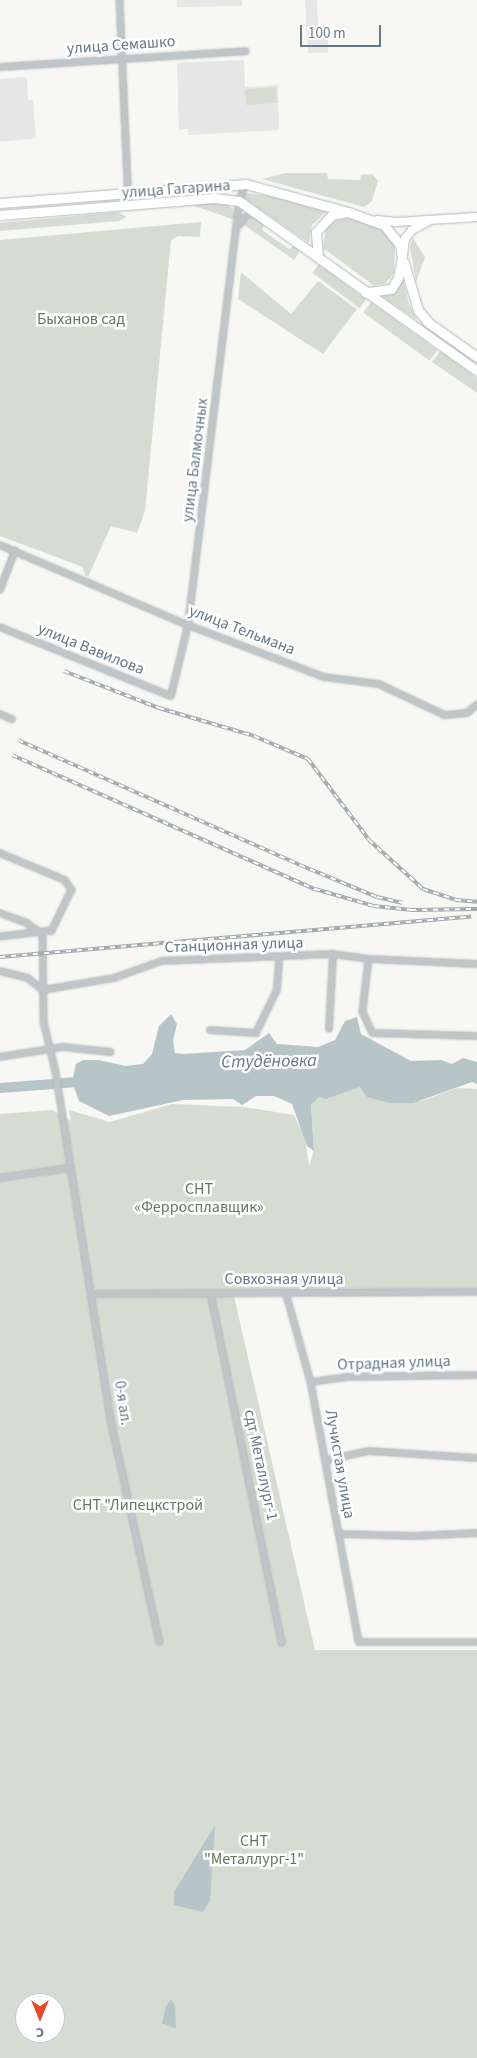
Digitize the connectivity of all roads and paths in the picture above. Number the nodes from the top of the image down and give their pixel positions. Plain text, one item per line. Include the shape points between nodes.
1 (120, 0) edge
2 (245, 51) dead end
3 (122, 58) junction
4 (0, 67) edge
5 (246, 184) junction
6 (128, 193) junction
7 (239, 200) junction
8 (0, 203) edge
9 (129, 205) junction
10 (348, 212) junction
11 (258, 213) junction
12 (0, 215) edge
13 (477, 217) edge
14 (376, 220) junction
15 (431, 220) junction
16 (238, 226) junction
17 (318, 256) junction
18 (402, 256) junction
19 (365, 292) junction
20 (477, 357) edge
21 (477, 371) edge
22 (0, 546) edge
23 (15, 551) junction
24 (0, 590) edge
25 (188, 625) junction
26 (0, 627) edge
27 (171, 696) joint
28 (477, 705) edge
29 (0, 714) edge
30 (12, 719) dead end
31 (0, 853) edge
32 (0, 913) edge
33 (43, 934) junction
34 (0, 937) edge
35 (333, 954) junction
36 (278, 958) junction
37 (369, 960) junction
38 (477, 964) edge
39 (0, 971) edge
40 (44, 990) junction
41 (330, 1029) dead end
42 (210, 1030) dead end
43 (477, 1036) edge
44 (51, 1050) junction
45 (111, 1052) dead end
46 (0, 1057) edge
47 (69, 1168) junction
48 (0, 1178) edge
49 (211, 1292) junction
50 (286, 1292) junction
51 (477, 1292) edge
52 (90, 1294) junction
53 (477, 1375) edge
54 (312, 1382) junction
55 (477, 1458) edge
56 (327, 1460) junction
57 (339, 1534) junction
58 (477, 1534) edge
59 (160, 1642) dead end
60 (477, 1642) edge
61 (282, 1643) dead end

1 - 3 street
2 - 3 street, улица Семашко
3 - 4 street, улица Семашко
3 - 6 street
5 - 6 main road, улица Гагарина
5 - 7 street
5 - 10 main road, улица Гагарина
6 - 8 main road, улица Гагарина
6 - 9 street
7 - 9 main road, улица Гагарина via 214,198
7 - 11 main road, улица Гагарина
7 - 16 street, улица Балмочных
9 - 12 main road, улица Гагарина
10 - 14 main road
10 - 17 main road via 332,215 320,225 315,240
11 - 16 street via 246,217
11 - 17 main road, улица Гагарина
13 - 15 main road
14 - 15 main road
14 - 18 main road via 395,236
15 - 18 main road via 412,230 405,239
16 - 25 street, улица Балмочных
17 - 19 main road
18 - 19 main road via 398,278 391,289
18 - 20 main road via 418,310 429,323
19 - 21 main road
22 - 23 street, улица Тельмана
23 - 24 street
23 - 25 street, улица Тельмана
25 - 27 street, улица Балмочных
25 - 28 street, улица Тельмана via 324,677 379,684 445,715 467,713
26 - 27 street, улица Вавилова
29 - 30 street
31 - 33 street via 65,880 72,890 52,931
32 - 33 street via 27,923
33 - 34 street
33 - 40 street, 0-я ал.
35 - 36 street, Станционная улица
35 - 37 street, Станционная улица
35 - 41 street
36 - 40 street, Станционная улица via 162,961 114,978
36 - 42 street via 277,990 256,1033
37 - 38 street, Станционная улица
37 - 43 street via 363,1012 373,1032
39 - 40 street via 28,978
40 - 44 street, 0-я ал. via 44,1022
44 - 45 street via 62,1047
44 - 46 street
44 - 47 street, 0-я ал.
47 - 48 street
47 - 52 street, 0-я ал.
49 - 50 street, Совхозная улица
49 - 52 street, Совхозная улица
49 - 61 street, сдт Металлург-1
50 - 51 street, Совхозная улица
50 - 54 street, Лучистая улица
52 - 59 street, 0-я ал. via 111,1420
53 - 54 street, Отрадная улица via 354,1377
54 - 56 street, Лучистая улица
55 - 56 street via 369,1451
56 - 57 street, Лучистая улица
57 - 58 street
57 - 60 street, Лучистая улица via 358,1642

